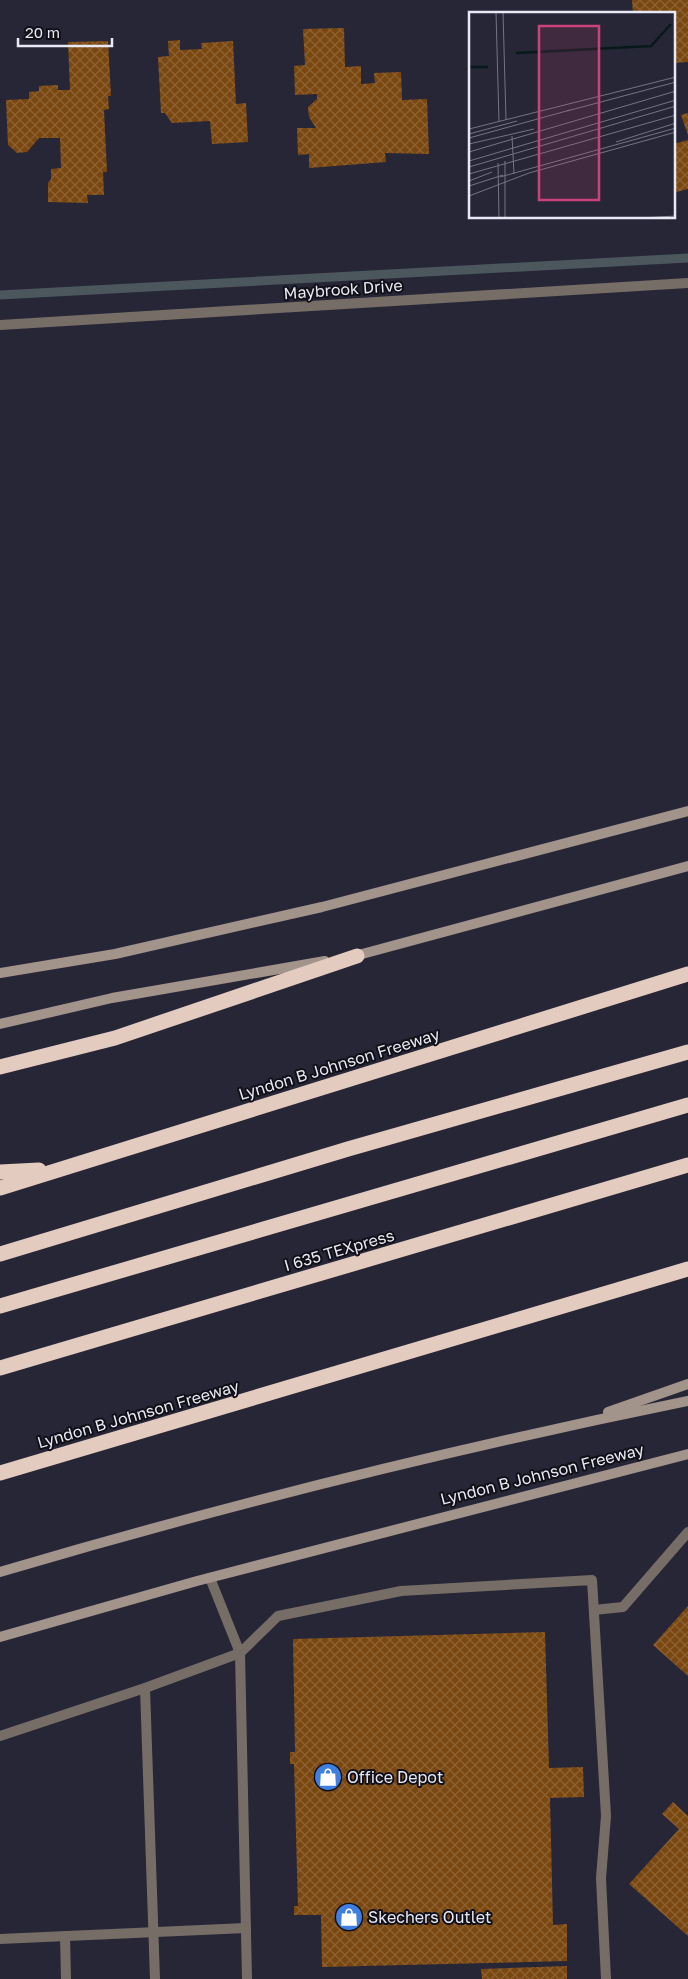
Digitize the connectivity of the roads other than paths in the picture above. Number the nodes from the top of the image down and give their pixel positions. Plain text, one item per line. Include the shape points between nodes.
1 (688, 283) edge
2 (0, 325) edge
3 (688, 811) edge
4 (688, 866) edge
5 (357, 956) junction
6 (0, 973) edge
7 (688, 974) edge
8 (0, 1024) edge
9 (688, 1052) edge
10 (0, 1068) edge
11 (688, 1105) edge
12 (688, 1165) edge
13 (58, 1169) junction
14 (0, 1172) edge
15 (0, 1188) edge
16 (0, 1254) edge
17 (688, 1269) edge
18 (0, 1306) edge
19 (0, 1368) edge
20 (688, 1384) edge
21 (688, 1401) edge
22 (571, 1424) junction
23 (688, 1454) edge
24 (0, 1473) edge
25 (688, 1532) edge
26 (0, 1572) edge
27 (210, 1578) junction
28 (594, 1610) junction
29 (0, 1637) edge
30 (240, 1652) junction
31 (145, 1688) junction
32 (0, 1736) edge
33 (246, 1928) junction
34 (154, 1932) junction
35 (66, 1936) junction
36 (0, 1938) edge
37 (66, 1979) edge
38 (155, 1979) edge
39 (247, 1979) edge
40 (606, 1979) edge

1 - 2 street, Maybrook Drive
3 - 6 main road via 322,907 115,954
4 - 5 main road
5 - 8 main road via 112,998
5 - 10 highway via 115,1038
7 - 13 highway, Lyndon B Johnson Freeway
9 - 16 highway via 348,1149
11 - 18 highway
12 - 19 highway, I 635 TEXpress
13 - 14 highway
13 - 15 highway, Lyndon B Johnson Freeway
17 - 24 highway, Lyndon B Johnson Freeway
20 - 22 main road
21 - 22 main road
22 - 26 main road via 309,1488
23 - 27 main road, Lyndon B Johnson Freeway
25 - 28 street via 623,1607
27 - 29 main road, Lyndon B Johnson Freeway
27 - 30 street
28 - 30 street via 592,1580 401,1591 278,1616
28 - 40 street via 606,1816 601,1878
30 - 31 street
30 - 33 street
31 - 32 street
31 - 34 street
33 - 34 street
33 - 39 street
34 - 35 street
34 - 38 street
35 - 36 street
35 - 37 street

